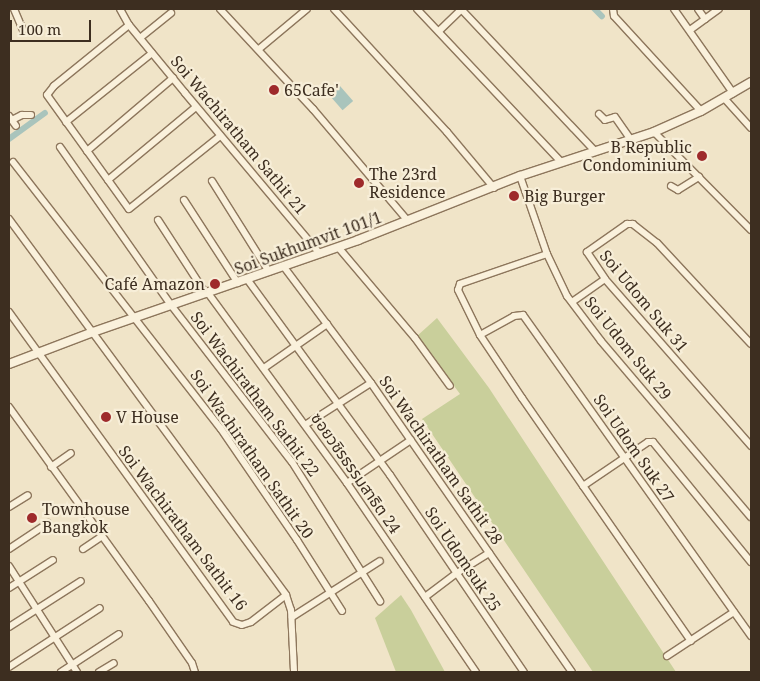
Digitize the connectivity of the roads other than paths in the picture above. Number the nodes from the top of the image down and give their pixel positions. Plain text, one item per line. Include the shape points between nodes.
1 (14, 9) edge
2 (120, 9) edge
3 (220, 9) edge
4 (308, 9) edge
5 (334, 9) edge
6 (417, 9) edge
7 (461, 9) edge
8 (613, 9) edge
9 (674, 9) edge
10 (698, 9) edge
11 (719, 9) edge
12 (171, 13) dead end
13 (705, 19) junction
14 (130, 25) junction
15 (23, 30) dead end
16 (690, 30) junction
17 (439, 31) junction
18 (140, 38) junction
19 (259, 48) junction
20 (152, 53) junction
21 (173, 78) junction
22 (751, 82) edge
23 (733, 93) junction
24 (724, 98) junction
25 (196, 107) junction
26 (701, 111) junction
27 (599, 114) dead end
28 (31, 115) dead end
29 (10, 118) edge
30 (66, 122) junction
31 (16, 126) dead end
32 (751, 128) edge
33 (654, 132) junction
34 (220, 136) junction
35 (631, 140) junction
36 (60, 147) dead end
37 (87, 151) junction
38 (595, 151) junction
39 (13, 162) dead end
40 (562, 162) junction
41 (520, 176) junction
42 (699, 176) junction
43 (108, 180) junction
44 (212, 181) dead end
45 (670, 186) dead end
46 (494, 188) junction
47 (184, 200) dead end
48 (9, 219) edge
49 (158, 220) dead end
50 (408, 221) junction
51 (751, 230) edge
52 (338, 247) junction
53 (320, 254) junction
54 (547, 254) junction
55 (284, 267) junction
56 (269, 272) junction
57 (247, 279) junction
58 (605, 279) junction
59 (238, 283) junction
60 (207, 293) junction
61 (572, 302) junction
62 (171, 305) junction
63 (9, 312) edge
64 (135, 317) junction
65 (327, 324) junction
66 (93, 332) junction
67 (480, 335) junction
68 (751, 344) edge
69 (296, 346) junction
70 (38, 352) junction
71 (9, 364) edge
72 (264, 368) junction
73 (371, 383) junction
74 (450, 386) dead end
75 (338, 402) junction
76 (9, 406) edge
77 (305, 425) junction
78 (411, 440) junction
79 (751, 446) edge
80 (71, 453) dead end
81 (625, 458) junction
82 (379, 460) junction
83 (51, 467) junction
84 (347, 483) junction
85 (583, 486) junction
86 (28, 495) dead end
87 (9, 507) edge
88 (751, 516) edge
89 (48, 523) dead end
90 (102, 537) junction
91 (9, 548) edge
92 (83, 549) dead end
93 (489, 553) junction
94 (53, 560) dead end
95 (380, 561) dead end
96 (751, 562) edge
97 (9, 566) edge
98 (457, 573) junction
99 (362, 574) junction
100 (19, 581) junction
101 (81, 581) dead end
102 (9, 588) edge
103 (330, 592) junction
104 (286, 596) junction
105 (425, 597) junction
106 (380, 601) dead end
107 (100, 608) dead end
108 (37, 609) junction
109 (342, 610) dead end
110 (734, 612) junction
111 (292, 617) junction
112 (9, 627) edge
113 (119, 634) dead end
114 (751, 636) edge
115 (55, 637) junction
116 (691, 641) junction
117 (667, 656) dead end
118 (114, 663) dead end
119 (73, 664) junction
120 (9, 668) edge
121 (61, 672) edge
122 (78, 672) edge
123 (99, 672) edge
124 (195, 672) edge
125 (294, 672) edge
126 (476, 672) edge
127 (524, 672) edge
128 (572, 672) edge

1 - 15 street
2 - 14 street, Soi Wachiratham Sathit 21
3 - 19 street
4 - 19 street
5 - 46 street
6 - 17 street
7 - 17 street
7 - 38 street
8 - 26 street via 614,16
9 - 16 street
10 - 13 street
11 - 13 street
12 - 18 street
13 - 16 street
14 - 18 street, Soi Wachiratham Sathit 21
14 - 30 street via 48,93
16 - 23 street
17 - 40 street
18 - 20 street, Soi Wachiratham Sathit 21
19 - 50 street
20 - 21 street, Soi Wachiratham Sathit 21
20 - 30 street
21 - 25 street, Soi Wachiratham Sathit 21
21 - 37 street
22 - 23 street, Soi Sukhumvit 101/1
23 - 24 street, Soi Sukhumvit 101/1
24 - 26 street, Soi Sukhumvit 101/1
24 - 32 street
25 - 34 street, Soi Wachiratham Sathit 21
25 - 43 street
26 - 33 street, Soi Sukhumvit 101/1
27 - 35 street via 605,120 615,117
28 - 29 street
29 - 31 street
30 - 37 street
33 - 35 street, Soi Sukhumvit 101/1
33 - 42 street
34 - 43 street via 132,209
34 - 53 street, Soi Wachiratham Sathit 21
35 - 38 street, Soi Sukhumvit 101/1
36 - 62 street, Soi Wachiratham Sathit 22
37 - 43 street
38 - 40 street, Soi Sukhumvit 101/1
39 - 64 street, Soi Wachiratham Sathit 20
40 - 41 street, Soi Sukhumvit 101/1
41 - 46 street, Soi Sukhumvit 101/1
41 - 54 street, Soi Udom Suk 29
42 - 45 street via 678,190
42 - 51 street
44 - 56 street
46 - 50 street, Soi Sukhumvit 101/1
47 - 59 street
48 - 66 street
49 - 60 street, ซอยวชิรธรรมสาธิต 24
50 - 52 street, Soi Sukhumvit 101/1
52 - 53 street, Soi Sukhumvit 101/1
52 - 74 street via 415,338
53 - 55 street, Soi Sukhumvit 101/1
54 - 61 street, Soi Udom Suk 29
54 - 67 street via 460,284 458,290
55 - 56 street, Soi Sukhumvit 101/1
55 - 65 street, Soi Wachiratham Sathit 28
56 - 57 street, Soi Sukhumvit 101/1
57 - 59 street, Soi Sukhumvit 101/1
57 - 69 street, Soi Udomsuk 25
58 - 61 street
58 - 68 street, Soi Udom Suk 31 via 587,252 627,224 633,224 657,243
58 - 79 street, Soi Udom Suk 31
59 - 60 street, Soi Sukhumvit 101/1
60 - 62 street, Soi Sukhumvit 101/1
60 - 72 street, ซอยวชิรธรรมสาธิต 24
61 - 88 street, Soi Udom Suk 29 via 601,342
62 - 64 street, Soi Sukhumvit 101/1
62 - 99 street, Soi Wachiratham Sathit 22 via 292,462
63 - 70 street
64 - 66 street, Soi Sukhumvit 101/1
64 - 103 street, Soi Wachiratham Sathit 20 via 258,482
65 - 69 street
65 - 73 street, Soi Wachiratham Sathit 28
66 - 70 street, Soi Sukhumvit 101/1
66 - 104 street
67 - 81 street, Soi Udom Suk 27 via 514,316 523,315
67 - 85 street
69 - 72 street
69 - 75 street, Soi Udomsuk 25
70 - 71 street, Soi Sukhumvit 101/1
70 - 104 street, Soi Wachiratham Sathit 16 via 234,622 242,625 251,622
72 - 77 street, ซอยวชิรธรรมสาธิต 24
73 - 75 street
73 - 78 street, Soi Wachiratham Sathit 28
75 - 77 street
75 - 82 street, Soi Udomsuk 25
76 - 83 street
77 - 84 street, ซอยวชิรธรรมสาธิต 24
78 - 82 street
78 - 93 street, Soi Wachiratham Sathit 28
80 - 83 street
81 - 85 street
81 - 96 street via 653,442
81 - 110 street, Soi Udom Suk 27
82 - 84 street
82 - 98 street, Soi Udomsuk 25
83 - 90 street
84 - 105 street, ซอยวชิรธรรมสาธิต 24
85 - 116 street
86 - 87 street
89 - 91 street
90 - 92 street
90 - 124 street
93 - 98 street
93 - 128 street, Soi Wachiratham Sathit 28
94 - 100 street
95 - 99 street
97 - 100 street
98 - 105 street
98 - 127 street, Soi Udomsuk 25
99 - 103 street
99 - 106 street, Soi Wachiratham Sathit 22
100 - 102 street
100 - 108 street
101 - 108 street
103 - 109 street, Soi Wachiratham Sathit 20
103 - 111 street
104 - 111 street
105 - 126 street, ซอยวชิรธรรมสาธิต 24
107 - 115 street
108 - 112 street
108 - 115 street
110 - 114 street, Soi Udom Suk 27
110 - 116 street
111 - 125 street
113 - 119 street
115 - 119 street
115 - 120 street
116 - 117 street
118 - 123 street
119 - 121 street
119 - 122 street

